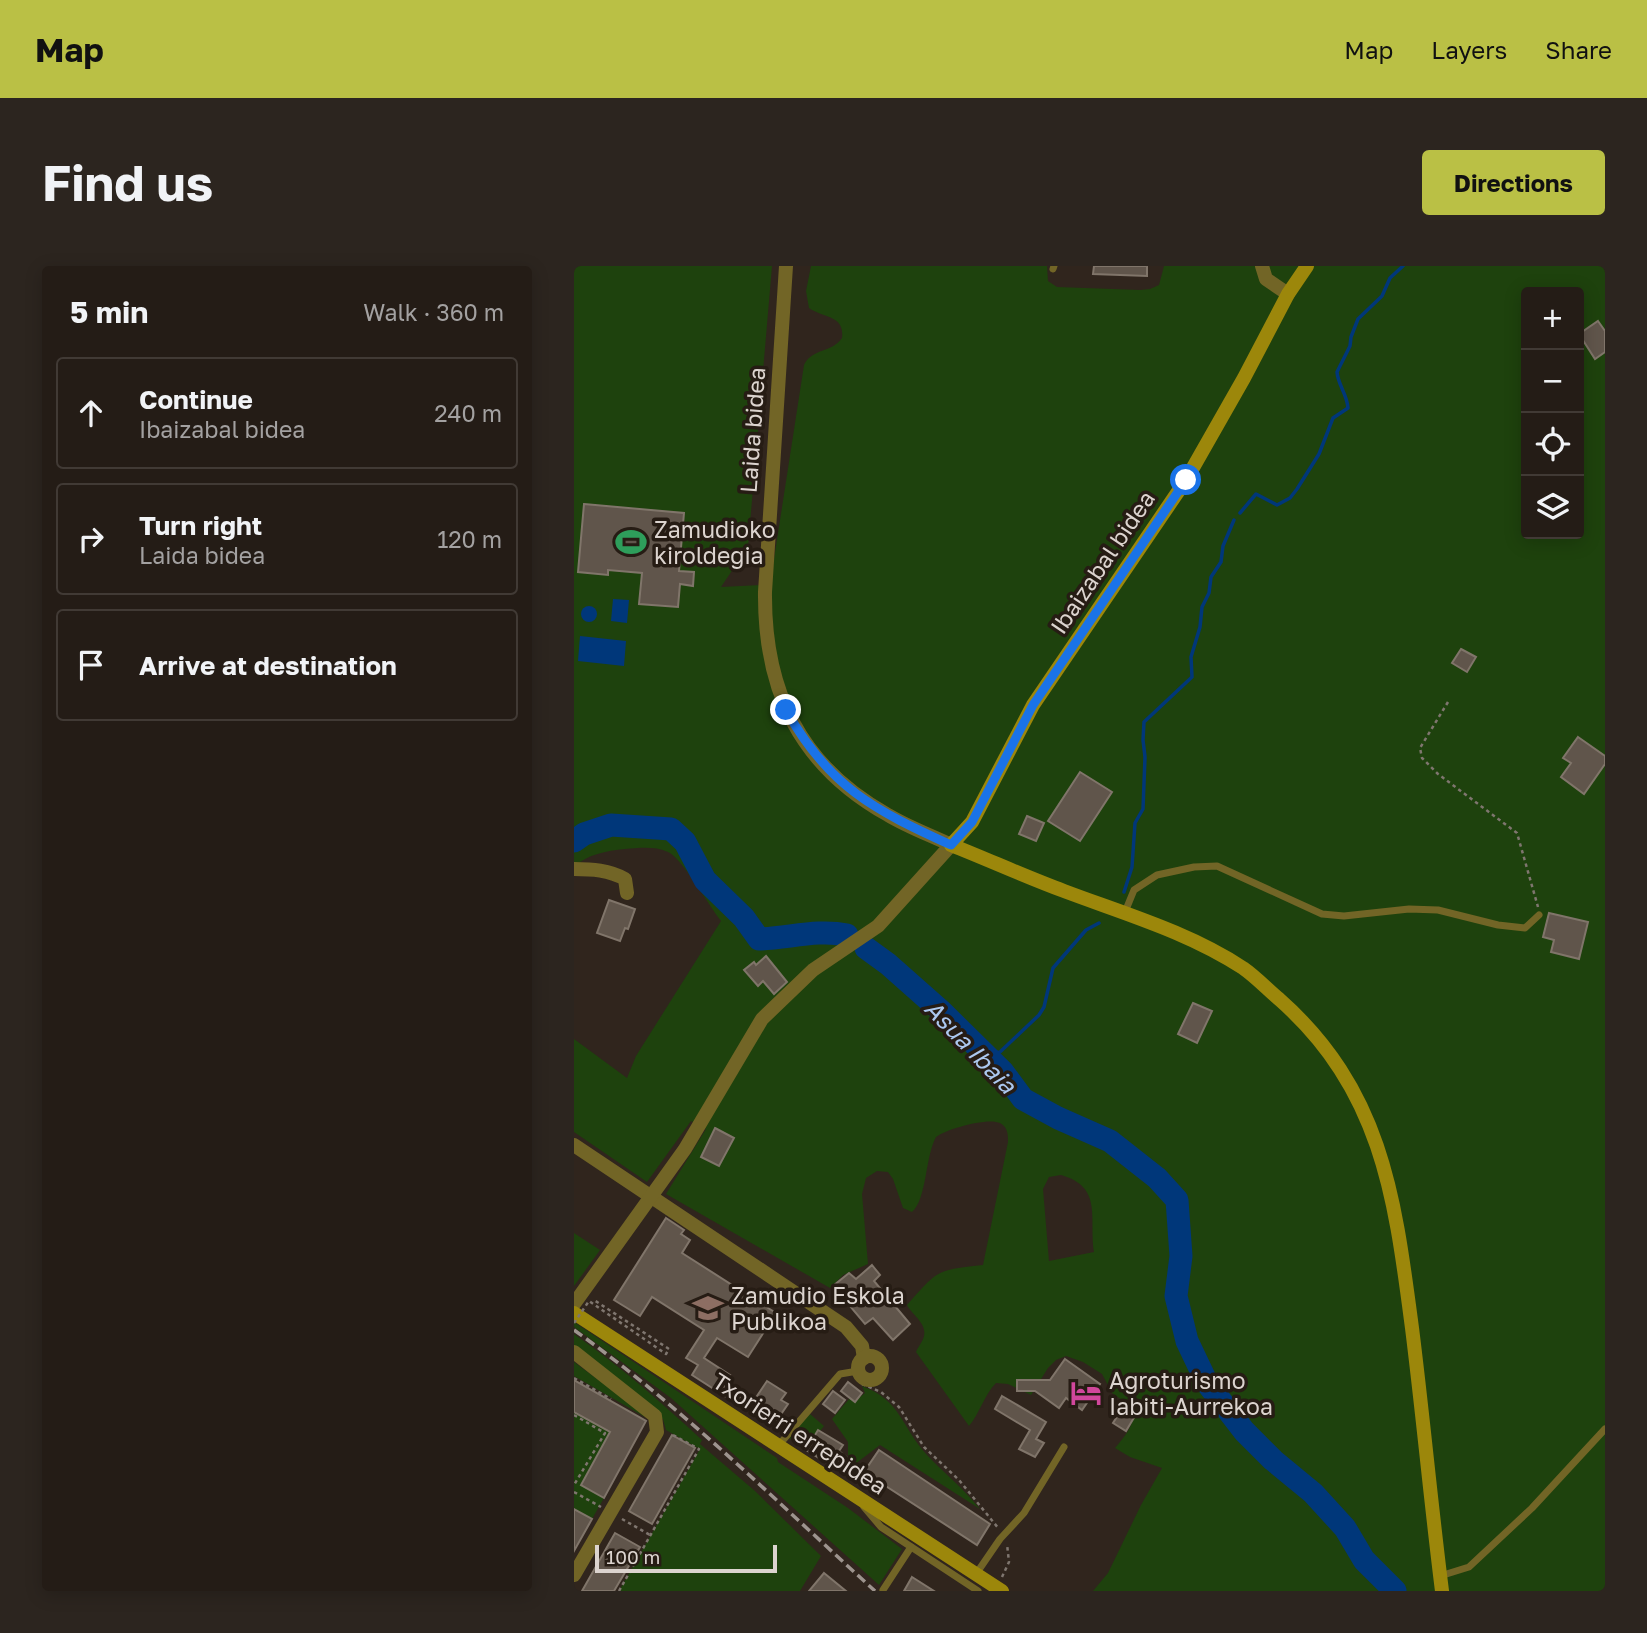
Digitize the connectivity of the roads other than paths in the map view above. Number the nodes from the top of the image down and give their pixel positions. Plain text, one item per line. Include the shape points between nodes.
1 (786, 266) edge
2 (1262, 266) edge
3 (1307, 266) edge
4 (1288, 294) junction
5 (951, 845) junction
6 (574, 869) edge
7 (627, 893) dead end
8 (1124, 913) junction
9 (1539, 915) road end
10 (574, 1145) edge
11 (650, 1196) junction
12 (574, 1304) edge
13 (574, 1312) edge
14 (574, 1352) edge
15 (863, 1358) dead end
16 (852, 1372) dead end
17 (1605, 1429) edge
18 (778, 1446) junction
19 (1064, 1447) dead end
20 (859, 1499) junction
21 (911, 1547) junction
22 (975, 1574) junction
23 (574, 1576) edge
24 (1440, 1582) edge
25 (1002, 1586) edge
26 (883, 1590) edge
27 (978, 1591) edge

1 - 5 street, Laida bidea via 764,620 775,684 799,733 846,787 888,815
2 - 4 street via 1266,279
3 - 4 street, Ibaizabal bidea
4 - 5 street, Ibaizabal bidea via 1186,480 1033,705 972,822
5 - 8 street
5 - 11 street via 878,926 813,970 762,1019 685,1149
6 - 7 street via 614,873 625,879
8 - 9 lane via 1134,891 1157,875 1217,866 1322,914 1438,910 1525,928
8 - 24 street via 1192,939 1245,969 1298,1016 1335,1061 1366,1115 1395,1210
10 - 11 street
11 - 12 street
11 - 15 street via 846,1327 862,1346
13 - 18 street, Txorierri errepidea
14 - 23 street via 655,1416 657,1432
16 - 18 lane via 840,1374
17 - 24 lane via 1469,1567
18 - 20 street, Txorierri errepidea
19 - 22 lane via 1024,1513
20 - 21 lane via 881,1527
20 - 22 street, Txorierri errepidea
21 - 26 lane
21 - 27 lane
22 - 25 street, Txorierri errepidea

